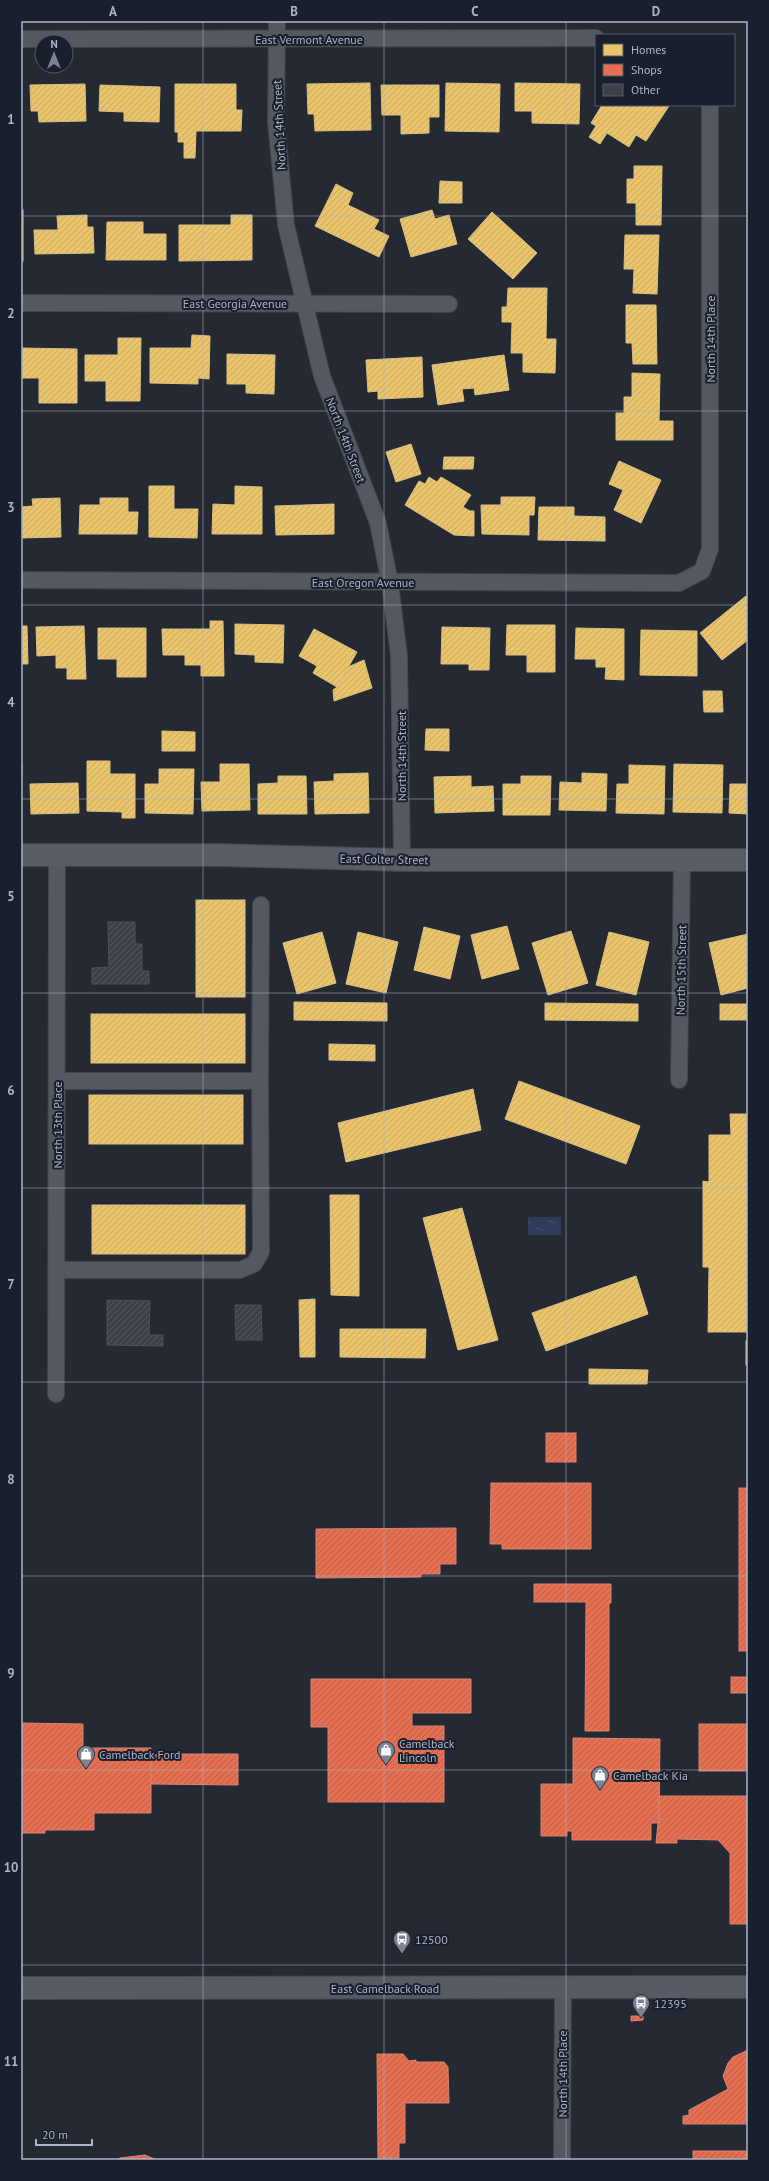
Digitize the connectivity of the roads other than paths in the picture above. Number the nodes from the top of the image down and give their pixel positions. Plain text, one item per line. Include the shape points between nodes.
1 (277, 21) edge
2 (595, 38) edge
3 (21, 39) edge
4 (277, 39) junction
5 (710, 106) edge
6 (21, 303) edge
7 (305, 304) junction
8 (449, 304) dead end
9 (702, 571) joint
10 (21, 580) edge
11 (390, 583) junction
12 (21, 856) edge
13 (57, 856) junction
14 (402, 860) junction
15 (682, 860) junction
16 (748, 860) edge
17 (261, 905) dead end
18 (679, 1080) dead end
19 (57, 1081) junction
20 (260, 1081) junction
21 (57, 1270) junction
22 (56, 1394) dead end
23 (748, 1987) edge
24 (21, 1988) edge
25 (563, 1988) junction
26 (562, 2160) edge

1 - 4 street, North 14th Street
2 - 4 street, East Vermont Avenue
3 - 4 street, East Vermont Avenue
4 - 7 street, North 14th Street via 276,122 286,225
5 - 9 street, North 14th Place via 710,549
6 - 7 street, East Georgia Avenue
7 - 8 street, East Georgia Avenue
7 - 11 street, North 14th Street via 322,376 378,523
9 - 11 street, East Oregon Avenue via 679,583
10 - 11 street, East Oregon Avenue
11 - 14 street, North 14th Street via 399,656
12 - 13 street, East Colter Street
13 - 14 street, East Colter Street via 220,855
13 - 19 street, North 13th Place
14 - 15 street, East Colter Street
15 - 16 street, East Colter Street
15 - 18 street, North 15th Street
17 - 20 street
19 - 20 street
19 - 21 street, North 13th Place
20 - 21 street via 261,1252 254,1264 240,1270
21 - 22 street, North 13th Place
23 - 25 main road, East Camelback Road
24 - 25 main road, East Camelback Road
25 - 26 street, North 14th Place

